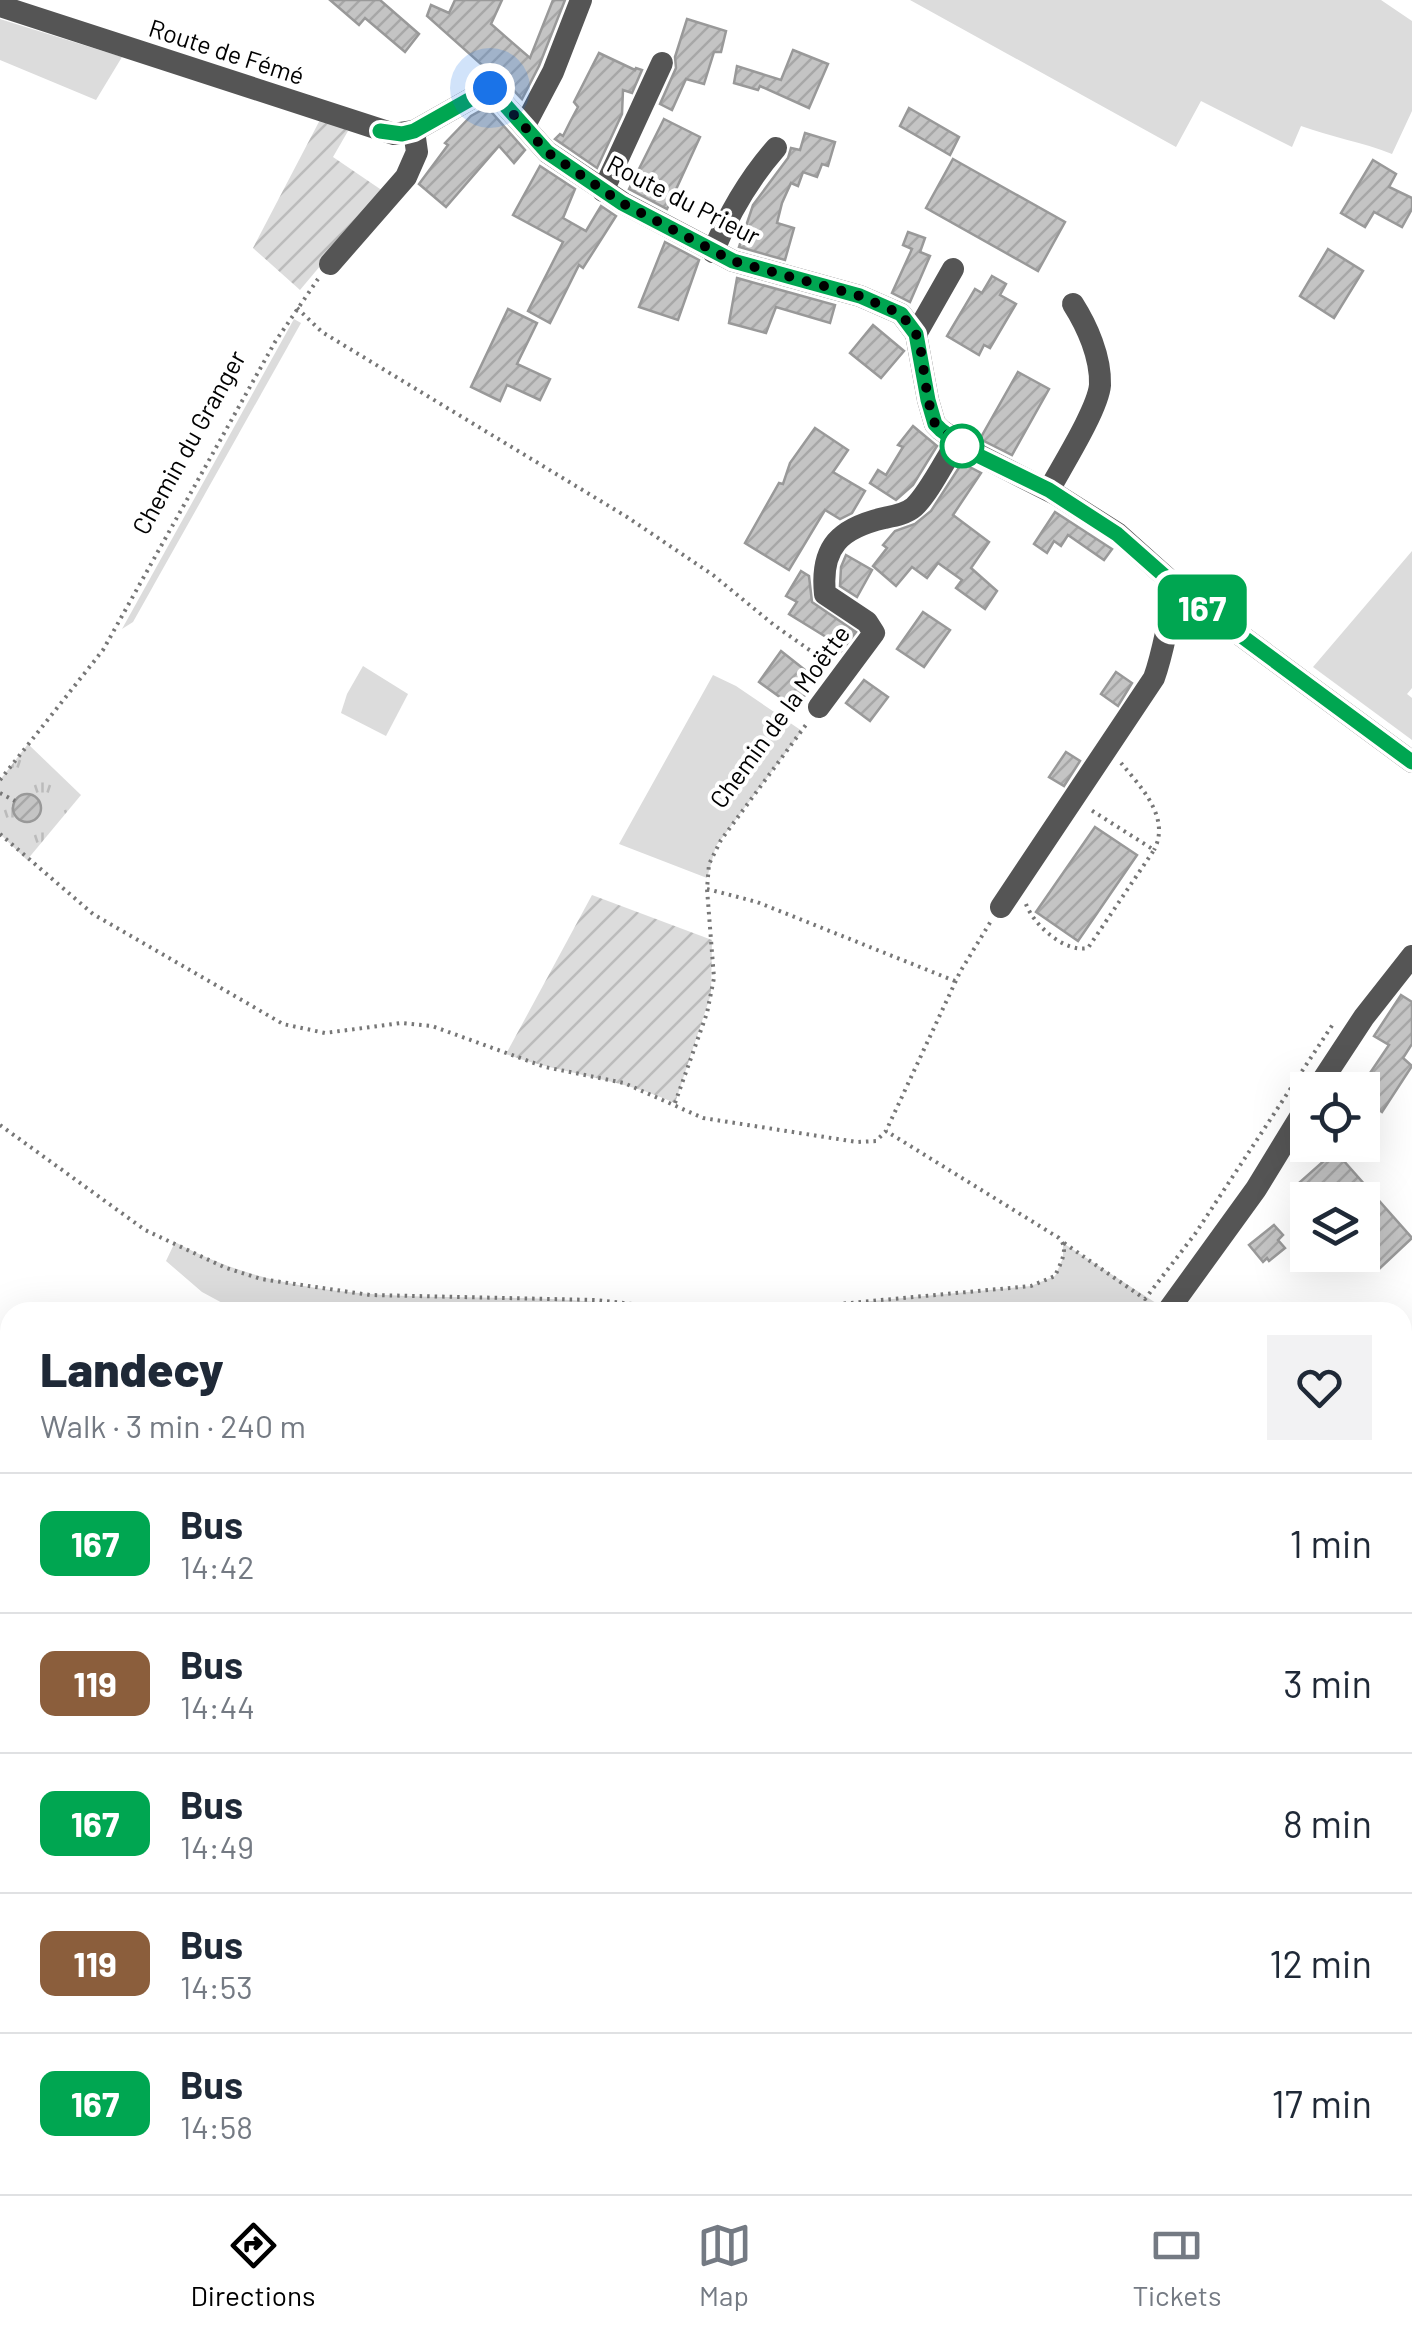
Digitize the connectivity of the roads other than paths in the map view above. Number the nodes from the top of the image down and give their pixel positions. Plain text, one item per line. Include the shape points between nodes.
1 (581, 0) edge
2 (0, 6) edge
3 (662, 62) dead end
4 (525, 125) junction
5 (414, 131) junction
6 (776, 148) dead end
7 (603, 191) junction
8 (713, 252) junction
9 (330, 264) road end
10 (953, 268) dead end
11 (1073, 304) dead end
12 (916, 334) junction
13 (957, 442) junction
14 (1049, 490) junction
15 (1178, 588) junction
16 (819, 706) road end
17 (1412, 762) edge
18 (1001, 906) road end
19 (1412, 956) edge
20 (1328, 1072) edge
21 (1290, 1133) edge
22 (1174, 1302) edge

1 - 4 street
2 - 5 street, Route de Fémé via 380,131
3 - 7 street
4 - 5 street, Route du Prieur via 486,88
4 - 7 street, Route du Prieur via 547,152
5 - 9 street via 417,152 406,177
6 - 8 street via 734,206
7 - 8 street, Route du Prieur
8 - 12 street, Route du Prieur via 884,304
10 - 12 street
11 - 14 street via 1096,356 1100,388
12 - 13 street via 932,417
13 - 14 street
13 - 16 street, Chemin de la Moëtte via 914,507 847,530 835,545 823,574 826,594 874,633
14 - 15 street via 1117,534
15 - 17 street
15 - 18 street via 1154,678
19 - 20 street
21 - 22 street

